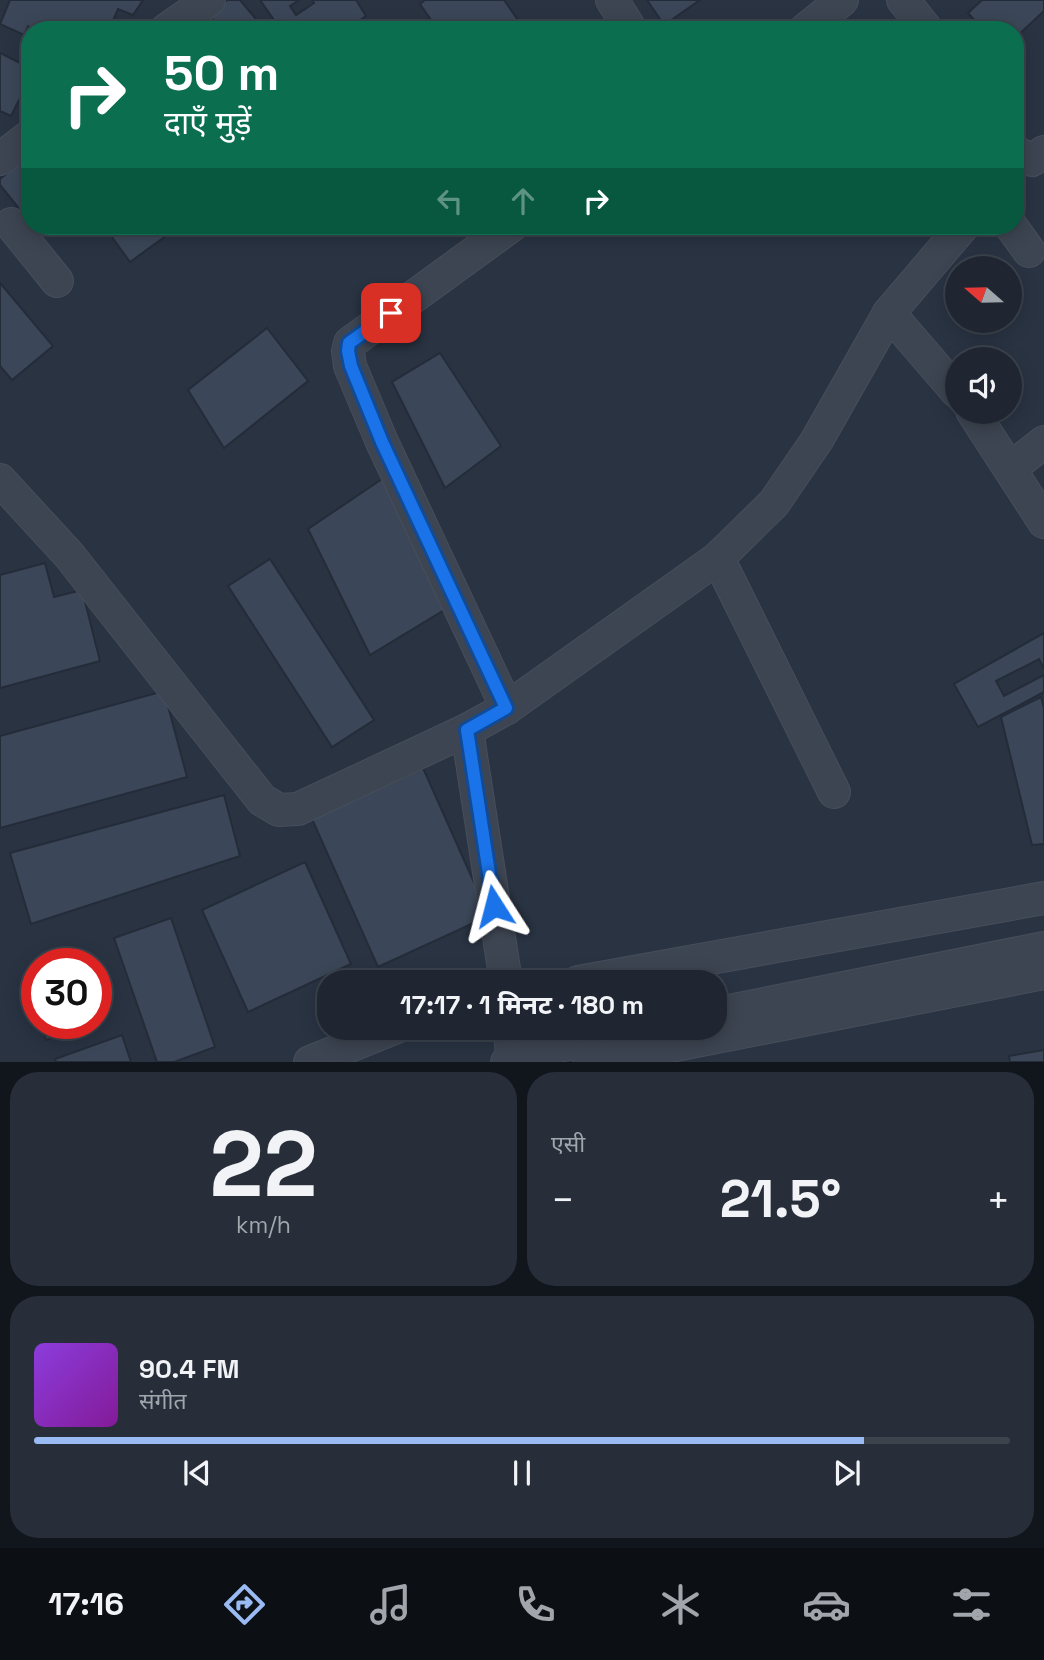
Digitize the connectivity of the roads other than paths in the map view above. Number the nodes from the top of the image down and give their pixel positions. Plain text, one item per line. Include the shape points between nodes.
1 (209, 0) edge
2 (612, 0) edge
3 (842, 0) edge
4 (903, 0) edge
5 (179, 21) edge
6 (625, 21) edge
7 (816, 21) edge
8 (920, 21) edge
9 (21, 143) edge
10 (0, 159) edge
11 (11, 224) dead end
12 (499, 235) edge
13 (955, 235) edge
14 (57, 281) dead end
15 (889, 313) junction
16 (945, 378) edge
17 (981, 424) edge
18 (1044, 442) edge
19 (1010, 468) junction
20 (0, 480) edge
21 (1044, 522) edge
22 (718, 558) junction
23 (506, 708) junction
24 (467, 730) junction
25 (834, 792) dead end
26 (1044, 898) edge
27 (1044, 948) edge
28 (504, 970) edge
29 (645, 970) edge
30 (1044, 973) edge
31 (727, 1011) edge
32 (365, 1040) edge
33 (510, 1040) edge
34 (588, 1040) edge
35 (510, 1061) edge
36 (310, 1062) edge
37 (589, 1062) edge

1 - 5 street
2 - 6 street
3 - 7 street
4 - 8 street
9 - 10 street
11 - 14 street
12 - 23 street via 349,343 348,351 382,442
13 - 15 street
15 - 16 street
15 - 22 street via 817,440 774,503
17 - 19 street
18 - 19 street
19 - 21 street
20 - 24 street via 68,555 262,800 279,810 298,809
22 - 23 street
22 - 25 street
23 - 24 street
24 - 28 street
26 - 29 street
27 - 31 street
30 - 37 street
32 - 36 street
33 - 35 street
34 - 35 street

